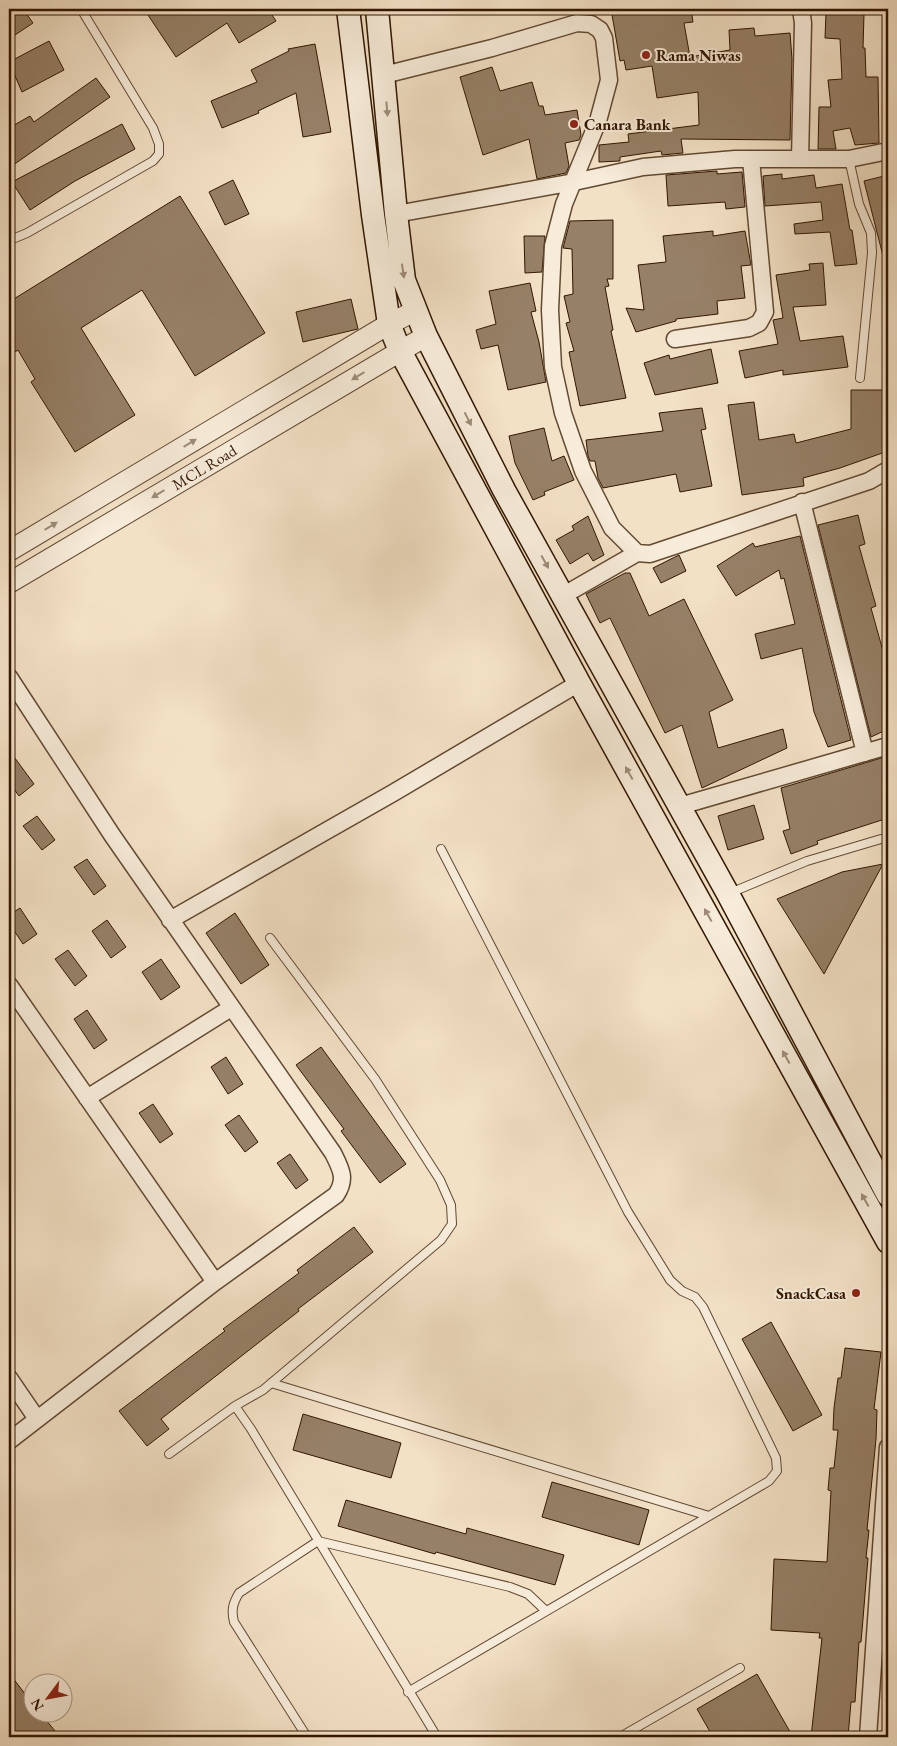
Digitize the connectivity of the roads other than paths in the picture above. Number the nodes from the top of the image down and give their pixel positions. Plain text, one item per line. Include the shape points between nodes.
1 (81, 9) edge
2 (348, 9) edge
3 (377, 9) edge
4 (801, 9) edge
5 (384, 75) junction
6 (888, 151) edge
7 (751, 159) junction
8 (849, 159) junction
9 (800, 160) junction
10 (574, 182) junction
11 (396, 214) junction
12 (9, 237) edge
13 (415, 311) junction
14 (389, 324) junction
15 (426, 336) junction
16 (675, 339) dead end
17 (400, 351) junction
18 (860, 378) dead end
19 (888, 470) edge
20 (802, 502) junction
21 (9, 551) edge
22 (637, 553) junction
23 (9, 583) edge
24 (564, 595) junction
25 (9, 677) edge
26 (579, 683) junction
27 (888, 746) edge
28 (865, 753) junction
29 (680, 806) junction
30 (881, 839) dead end
31 (441, 849) dead end
32 (728, 894) junction
33 (170, 920) junction
34 (270, 938) dead end
35 (9, 985) edge
36 (231, 1008) junction
37 (87, 1098) junction
38 (888, 1195) edge
39 (888, 1242) edge
40 (215, 1282) junction
41 (9, 1378) edge
42 (271, 1384) junction
43 (235, 1406) junction
44 (37, 1419) junction
45 (9, 1441) edge
46 (888, 1447) edge
47 (169, 1454) dead end
48 (709, 1516) junction
49 (886, 1523) edge
50 (318, 1541) junction
51 (546, 1611) junction
52 (740, 1668) dead end
53 (408, 1692) junction
54 (870, 1734) edge
55 (307, 1737) edge
56 (437, 1737) edge
57 (620, 1737) edge

1 - 12 lane via 153,128 159,154 153,161 27,234
2 - 14 main road
3 - 5 main road
4 - 9 street
5 - 10 street via 577,23 590,24 600,30 604,38 609,80 598,121
5 -> 11 main road
6 - 8 street
7 - 9 street
7 - 10 street via 643,168
7 - 16 street via 765,312 759,323 749,328
8 - 9 street
8 - 18 lane via 859,204 871,233 872,253
10 - 11 street
10 - 22 street via 564,204 553,246 550,310 553,367 563,413 583,471 612,528
11 -> 13 main road via 404,280
13 - 14 street, MCL Road
13 - 15 main road
14 - 17 main road
21 -> 14 street, MCL Road
15 - 17 street, MCL Road
15 -> 24 main road via 504,490
17 -> 23 street, MCL Road
17 - 26 main road
19 - 20 street via 869,481
20 - 22 street via 650,554
20 - 28 street
22 - 24 street
24 - 29 main road
25 - 33 street
26 - 33 street
39 -> 26 main road
27 - 28 street
28 - 29 street
29 - 32 main road
30 - 32 lane via 806,861
31 - 48 lane via 628,1212 670,1280 695,1297 703,1307 776,1458 777,1471 769,1481
32 - 38 main road
33 - 36 street
34 - 42 lane via 375,1079 440,1180 451,1205 452,1224 441,1240
35 - 37 street
36 - 37 street
36 - 40 street via 333,1153 344,1175 336,1194
37 - 40 street
40 - 44 street
41 - 44 street
42 - 43 lane
42 - 48 lane
43 - 47 lane
43 - 50 lane
44 - 45 street
46 - 49 street
48 - 51 lane
49 - 54 street
50 - 51 lane via 510,1587 528,1594
50 - 53 lane
50 - 55 lane via 239,1593 231,1613
51 - 53 lane
52 - 57 lane
53 - 56 lane

